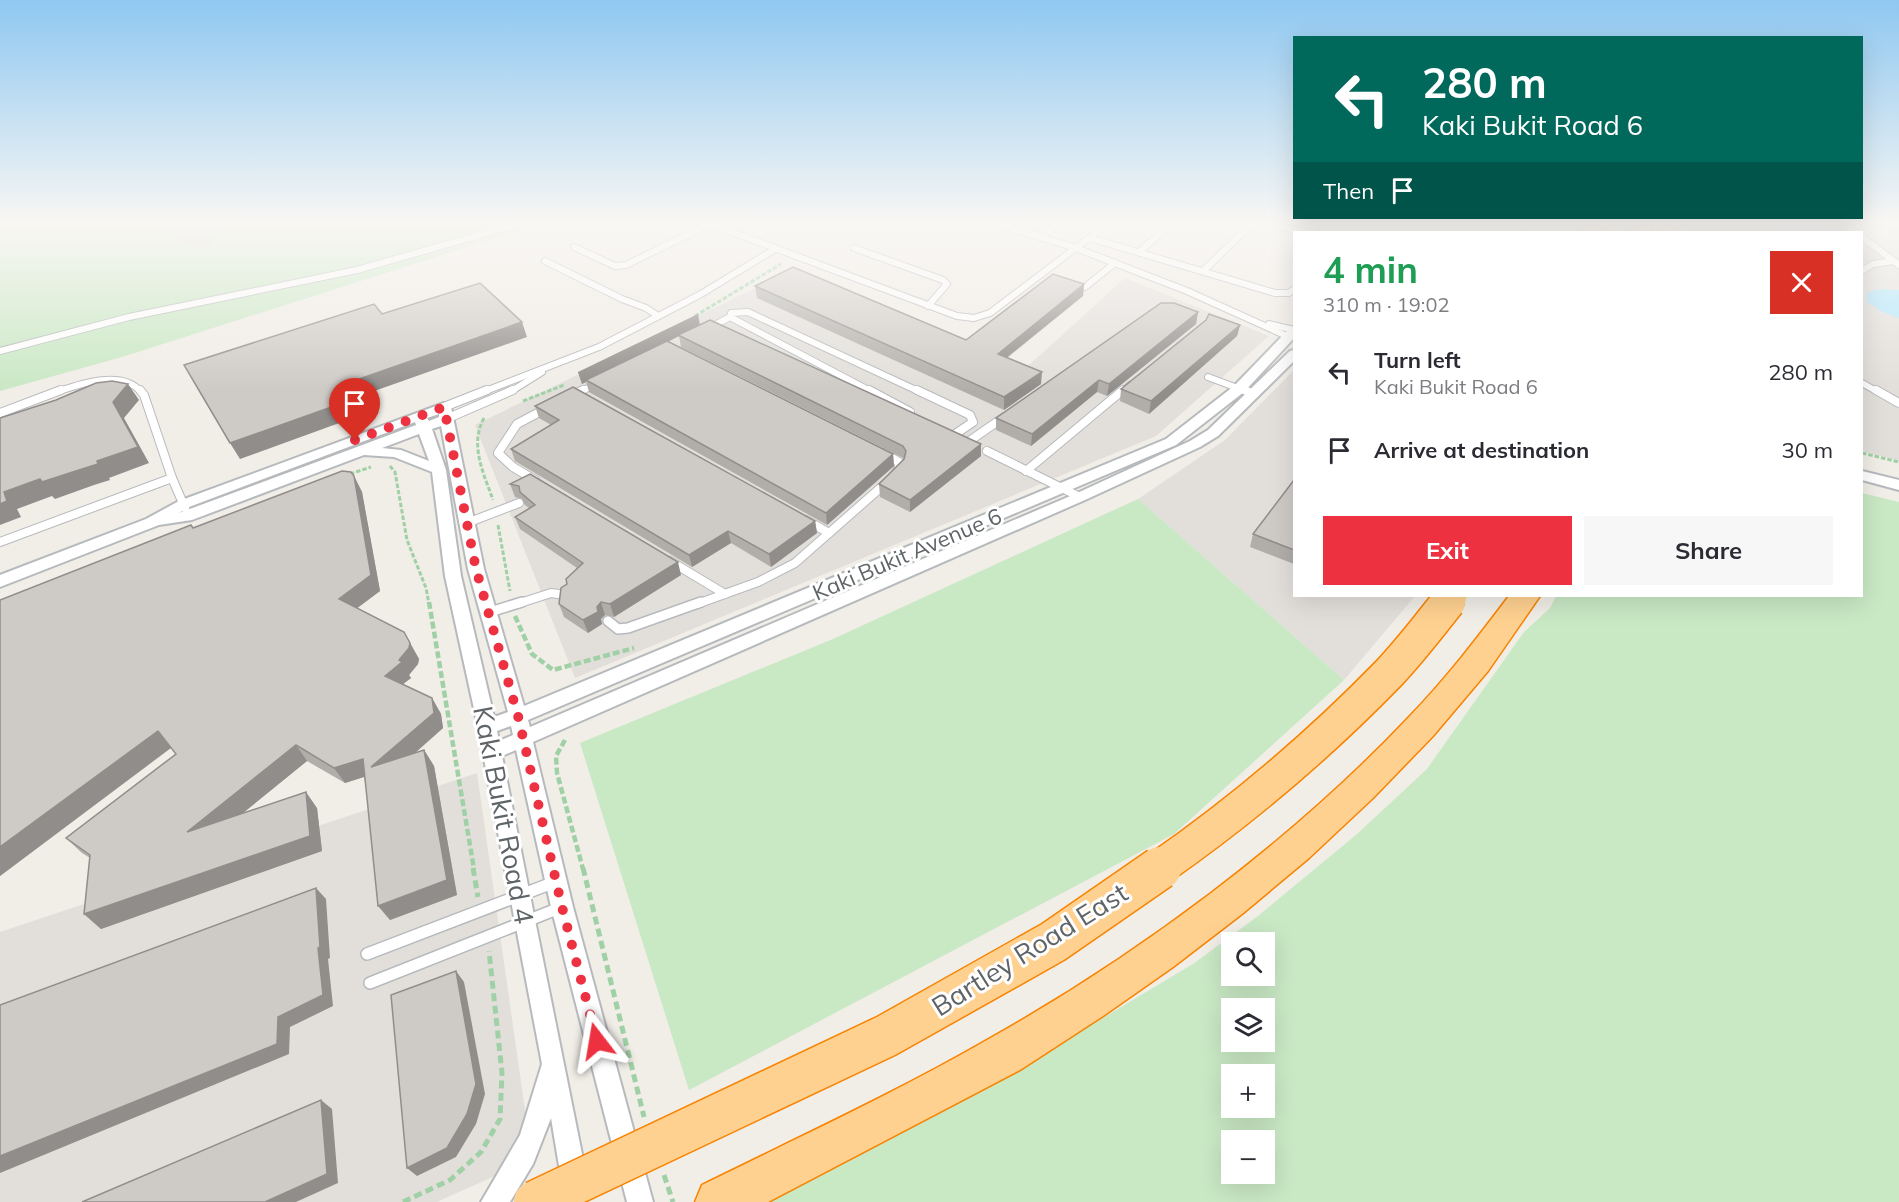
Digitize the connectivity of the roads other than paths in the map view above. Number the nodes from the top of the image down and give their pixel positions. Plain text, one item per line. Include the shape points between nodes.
1 (317, 278) edge
2 (579, 278) edge
3 (727, 278) edge
4 (853, 278) edge
5 (938, 278) edge
6 (1035, 278) edge
7 (1096, 278) edge
8 (1151, 278) edge
9 (1226, 278) edge
10 (1085, 287) edge
11 (1293, 290) edge
12 (928, 306) junction
13 (658, 316) junction
14 (730, 317) junction
15 (1254, 321) joint
16 (700, 332) edge
17 (1293, 334) edge
18 (0, 351) edge
19 (1293, 355) edge
20 (545, 370) junction
21 (1208, 377) dead end
22 (608, 378) edge
23 (1132, 383) edge
24 (1863, 384) edge
25 (1239, 389) junction
26 (578, 393) junction
27 (1254, 394) junction
28 (588, 399) edge
29 (560, 402) edge
30 (1899, 403) edge
31 (551, 406) edge
32 (1015, 410) edge
33 (0, 413) edge
34 (445, 413) junction
35 (913, 414) edge
36 (421, 423) junction
37 (944, 430) edge
38 (954, 435) junction
39 (971, 443) joint
40 (873, 448) edge
41 (987, 451) dead end
42 (351, 454) junction
43 (1863, 466) edge
44 (439, 470) junction
45 (1026, 471) junction
46 (1899, 475) edge
47 (1863, 476) edge
48 (172, 478) junction
49 (543, 485) edge
50 (1899, 485) edge
51 (1059, 488) junction
52 (1080, 497) junction
53 (519, 502) edge
54 (185, 511) junction
55 (798, 515) edge
56 (467, 523) junction
57 (829, 533) junction
58 (0, 542) edge
59 (664, 558) edge
60 (0, 581) edge
61 (725, 594) junction
62 (566, 595) edge
63 (1452, 597) edge
64 (1523, 597) edge
65 (490, 612) junction
66 (608, 621) dead end
67 (518, 716) junction
68 (487, 727) junction
69 (524, 739) junction
70 (492, 752) junction
71 (557, 881) junction
72 (519, 896) junction
73 (562, 907) junction
74 (524, 922) junction
75 (367, 954) dead end
76 (370, 983) dead end
77 (553, 1060) junction
78 (627, 1154) junction
79 (576, 1191) edge
80 (494, 1202) edge
81 (529, 1202) edge
82 (535, 1202) edge
83 (640, 1202) edge
84 (719, 1202) edge

1 - 18 lane via 129,316
2 - 13 lane
3 - 13 lane
4 - 12 lane
5 - 12 lane via 947,285
6 - 12 lane via 983,317 957,316
7 - 10 lane
8 - 15 lane
9 - 11 lane via 1275,293
13 - 20 lane
14 - 16 lane
14 - 35 lane
14 - 38 lane via 741,310 748,312 970,415 973,422
15 - 17 lane
17 - 25 street, Kaki Bukit Avenue 6
19 - 27 street, Kaki Bukit Avenue 6
20 - 34 lane via 519,376
20 - 34 lane via 529,383
21 - 25 lane
22 - 26 lane
23 - 45 lane
24 - 30 lane
25 - 27 lane
25 - 51 street, Kaki Bukit Avenue 6 via 1171,442
26 - 28 lane
26 - 29 lane
27 - 52 street, Kaki Bukit Avenue 6 via 1213,433 1195,444
31 - 49 lane via 517,422 498,453
32 - 39 lane
33 - 48 lane via 97,381 134,385 144,395
34 - 36 street
34 - 56 street, Kaki Bukit Road 4
36 - 42 street
36 - 44 street, Kaki Bukit Road 4
36 - 54 street
37 - 38 lane
38 - 39 lane
40 - 57 lane via 900,463 900,468
41 - 45 lane
42 - 44 street via 396,453
42 - 54 street
43 - 46 street
44 - 68 street, Kaki Bukit Road 4 via 453,576
45 - 51 lane
47 - 50 street
48 - 54 lane
48 - 58 lane
51 - 52 lane
51 - 67 street, Kaki Bukit Avenue 6
52 - 69 street, Kaki Bukit Avenue 6
53 - 56 lane
54 - 60 street
55 - 57 lane
56 - 65 street, Kaki Bukit Road 4
57 - 61 lane via 795,563
59 - 61 lane
61 - 66 lane via 628,628 618,629
62 - 65 lane via 551,593
63 - 82 highway, Bartley Road East, bridge via 1390,672 1306,752 1191,847 1053,942 886,1036
64 - 84 highway via 1444,702 1355,793 1247,887 1113,985 1017,1047
65 - 67 street, Kaki Bukit Road 4
67 - 68 street, Kaki Bukit Avenue 6
67 - 69 street, Kaki Bukit Road 4
68 - 70 street, Kaki Bukit Road 4
69 - 70 street, Kaki Bukit Avenue 6
69 - 71 street, Kaki Bukit Road 4
70 - 72 street, Kaki Bukit Road 4
71 - 72 lane
71 - 73 street, Kaki Bukit Road 4
72 - 74 street, Kaki Bukit Road 4
72 - 75 lane
73 - 74 lane
73 - 78 street, Kaki Bukit Road 4
74 - 76 lane
74 - 77 street, Kaki Bukit Road 4
77 - 79 street, Kaki Bukit Road 4
77 - 80 street via 542,1115 530,1148
78 - 79 street
78 - 83 street, Kaki Bukit Road 4
79 - 81 street

